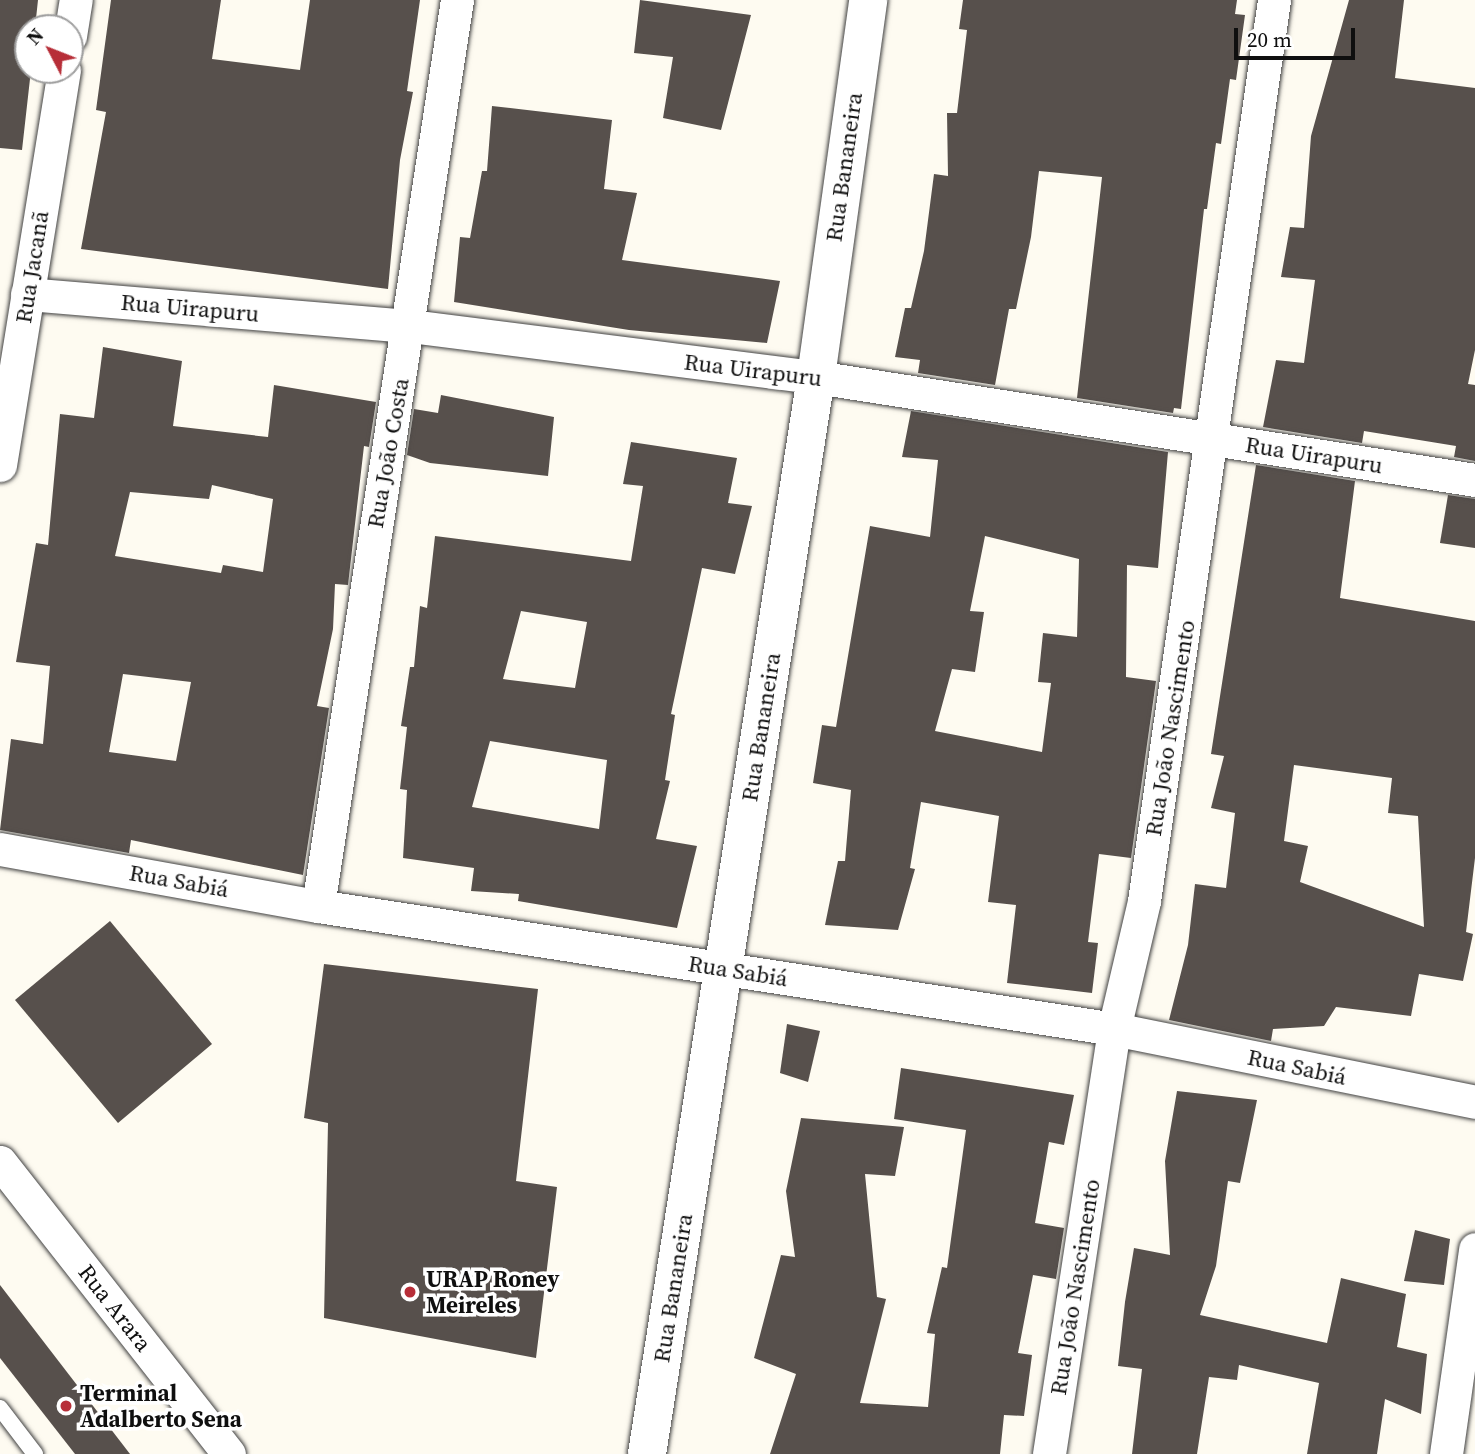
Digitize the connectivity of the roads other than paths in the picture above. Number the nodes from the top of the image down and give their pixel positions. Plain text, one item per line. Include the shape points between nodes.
1 (457, 0) edge
2 (868, 0) edge
3 (1274, 0) edge
4 (62, 84) edge
5 (27, 294) junction
6 (410, 326) junction
7 (816, 377) junction
8 (1208, 438) junction
9 (0, 465) edge
10 (1475, 480) edge
11 (0, 849) edge
12 (318, 906) junction
13 (723, 969) junction
14 (1114, 1029) junction
15 (1475, 1102) edge
16 (0, 1161) edge
17 (1475, 1249) edge
18 (0, 1408) edge
19 (35, 1454) edge
20 (229, 1454) edge
21 (647, 1454) edge
22 (1049, 1454) edge
23 (1446, 1454) edge

1 - 6 street, Rua João Costa
2 - 7 street, Rua Bananeira
3 - 8 street, Rua João Nascimento
4 - 5 street, Rua Jacanã
5 - 6 street, Rua Uirapuru
5 - 9 street, Rua Jacanã
6 - 7 street, Rua Uirapuru
6 - 12 street, Rua João Costa via 376,518
7 - 8 street, Rua Uirapuru
7 - 13 street, Rua Bananeira
8 - 10 street, Rua Uirapuru
8 - 14 street, Rua João Nascimento via 1192,586 1144,901
11 - 12 street, Rua Sabiá
12 - 13 street, Rua Sabiá
13 - 14 street, Rua Sabiá
13 - 21 street, Rua Bananeira
14 - 15 street, Rua Sabiá
14 - 22 street, Rua João Nascimento
16 - 20 street, Rua Arara
17 - 23 street
18 - 19 lane

